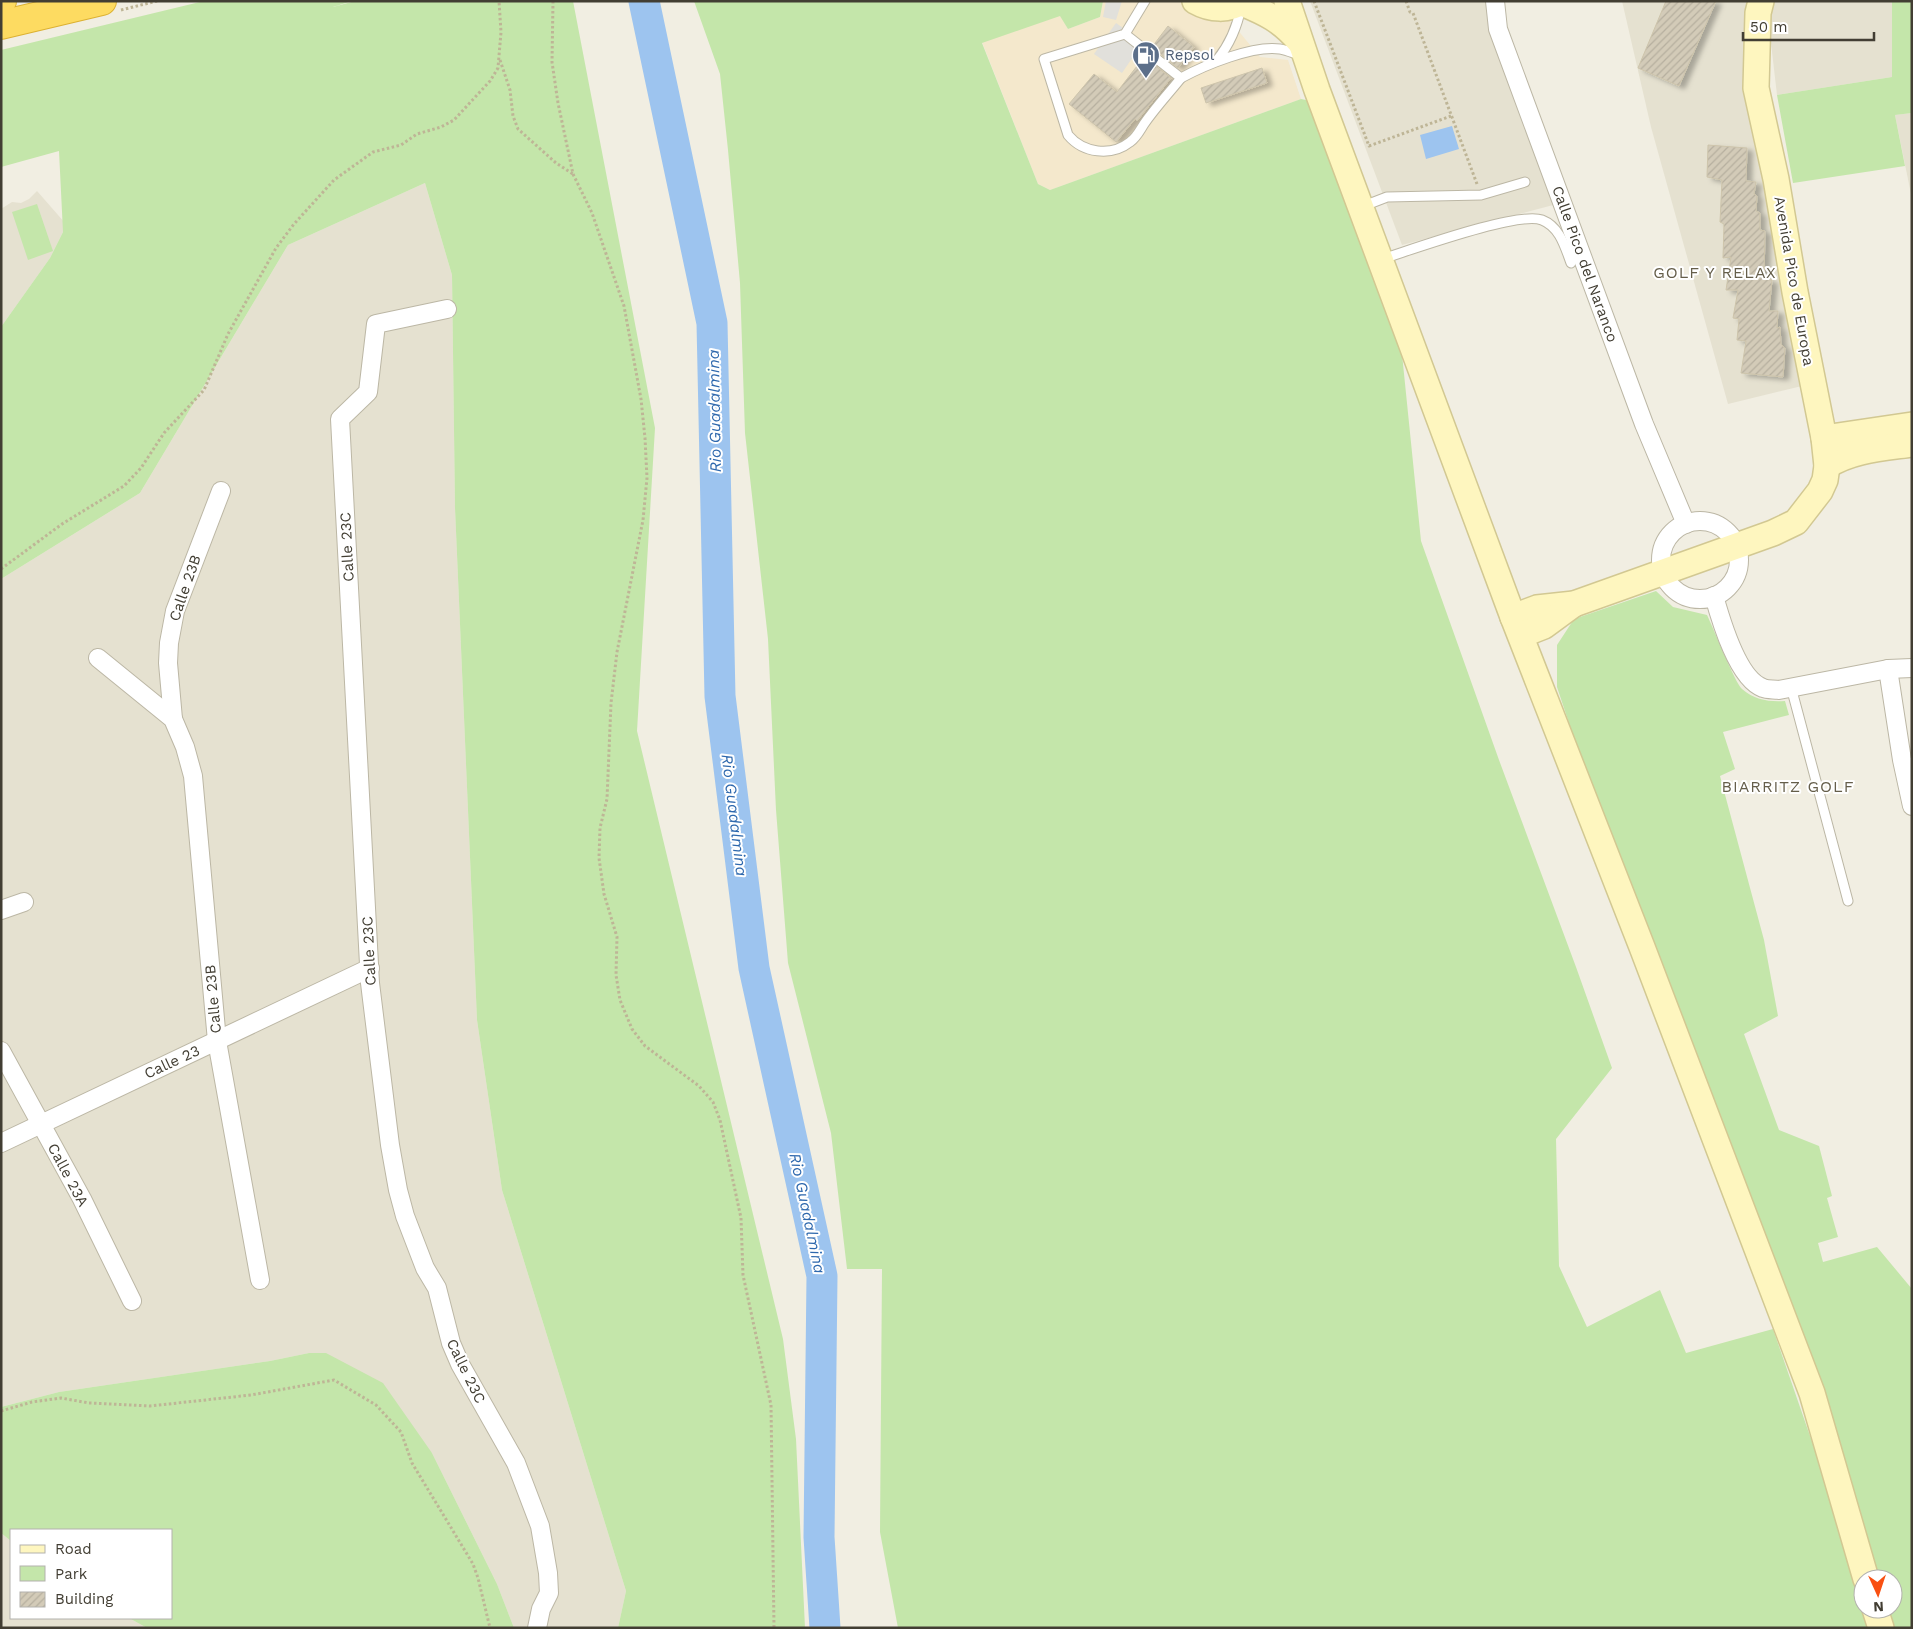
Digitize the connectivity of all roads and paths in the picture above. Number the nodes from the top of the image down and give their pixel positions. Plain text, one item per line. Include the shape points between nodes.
1 (102, 1) edge
2 (499, 1) edge
3 (553, 1) edge
4 (1145, 1) edge
5 (1195, 1) edge
6 (1287, 1) edge
7 (1314, 1) edge
8 (1406, 1) edge
9 (1494, 1) edge
10 (1761, 1) edge
11 (1243, 2) edge
12 (1, 25) edge
13 (1125, 34) junction
14 (1303, 50) junction
15 (499, 57) junction
16 (1217, 61) junction
17 (1181, 78) junction
18 (1451, 116) junction
19 (572, 174) junction
20 (1524, 182) dead end
21 (1481, 195) junction
22 (1361, 207) junction
23 (1381, 260) junction
24 (1571, 263) dead end
25 (446, 309) dead end
26 (1912, 425) edge
27 (1824, 438) junction
28 (1912, 444) edge
29 (1827, 466) junction
30 (221, 491) dead end
31 (1686, 524) junction
32 (1737, 547) junction
33 (1, 569) edge
34 (1652, 577) junction
35 (1714, 596) junction
36 (1517, 626) junction
37 (98, 658) dead end
38 (1912, 668) edge
39 (1888, 669) junction
40 (1791, 687) junction
41 (173, 719) junction
42 (1912, 806) edge
43 (1848, 901) dead end
44 (24, 902) dead end
45 (1, 910) edge
46 (370, 968) junction
47 (216, 1041) junction
48 (1, 1051) edge
49 (41, 1123) junction
50 (1, 1144) edge
51 (260, 1280) dead end
52 (132, 1300) dead end
53 (1, 1412) edge
54 (1863, 1569) edge
55 (490, 1628) edge
56 (537, 1628) edge
57 (774, 1628) edge

1 - 12 highway
2 - 15 path
3 - 19 path via 552,62
4 - 13 lane
5 - 11 main road via 1216,8 1229,8
6 - 14 main road
7 - 18 path via 1368,146
8 - 18 path
9 - 31 street, Calle Pico del Naranco via 1498,29 1644,424
10 - 27 main road, Avenida Pico de Europa via 1756,88
11 - 14 main road via 1287,26
11 - 16 lane via 1235,32
13 - 17 lane
13 - 17 lane via 1044,59 1066,130 1075,143 1094,151 1120,148 1130,142
14 - 16 lane via 1265,49
14 - 22 main road
15 - 19 path via 518,129
15 - 33 path via 498,68 490,81 454,120 417,134 401,145 373,152 334,180 276,248 228,334 204,390 164,433 140,468 124,486 62,524
16 - 17 lane
18 - 21 path
19 - 57 path via 592,213 624,306 646,438 643,520 617,652 611,702 607,799 600,828 599,858 617,937 616,975 620,1000 632,1028 645,1046 699,1086 713,1102 722,1129 740,1218 743,1275 770,1405
20 - 21 lane
21 - 22 lane via 1387,197
22 - 23 main road
23 - 24 lane via 1467,233 1531,218 1542,220 1560,235
23 - 36 main road
25 - 46 street, Calle 23C via 376,324 368,392 340,419
26 - 27 main road
27 - 29 main road, Avenida Pico de Europa
28 - 29 main road via 1872,450 1838,459
29 - 32 main road, Avenida Pico de Europa via 1820,491 1796,522
30 - 41 street, Calle 23B via 175,611 168,663
31 - 32 street via 1698,520 1711,522 1722,527
31 - 34 street via 1667,538
32 - 34 main road
32 - 35 street via 1738,570 1732,582
34 - 35 street via 1689,597 1702,599
34 - 36 main road via 1574,604 1544,626
35 - 40 street via 1742,668 1751,680 1764,689
36 - 54 main road via 1812,1393
37 - 41 street, Calle 23B
38 - 39 street
39 - 40 street
39 - 42 street
40 - 43 lane
41 - 47 street, Calle 23B via 193,776
44 - 45 street
46 - 47 street, Calle 23
46 - 56 street, Calle 23C via 390,1145 405,1216 425,1268 437,1288 454,1350 516,1462 540,1526 549,1593 541,1608
47 - 49 street, Calle 23
47 - 51 street, Calle 23B
48 - 49 street, Calle 23A
49 - 50 street, Calle 23
49 - 52 street, Calle 23A
53 - 55 path via 32,1402 61,1398 150,1406 252,1395 334,1380 376,1405 401,1432 412,1463 473,1564

